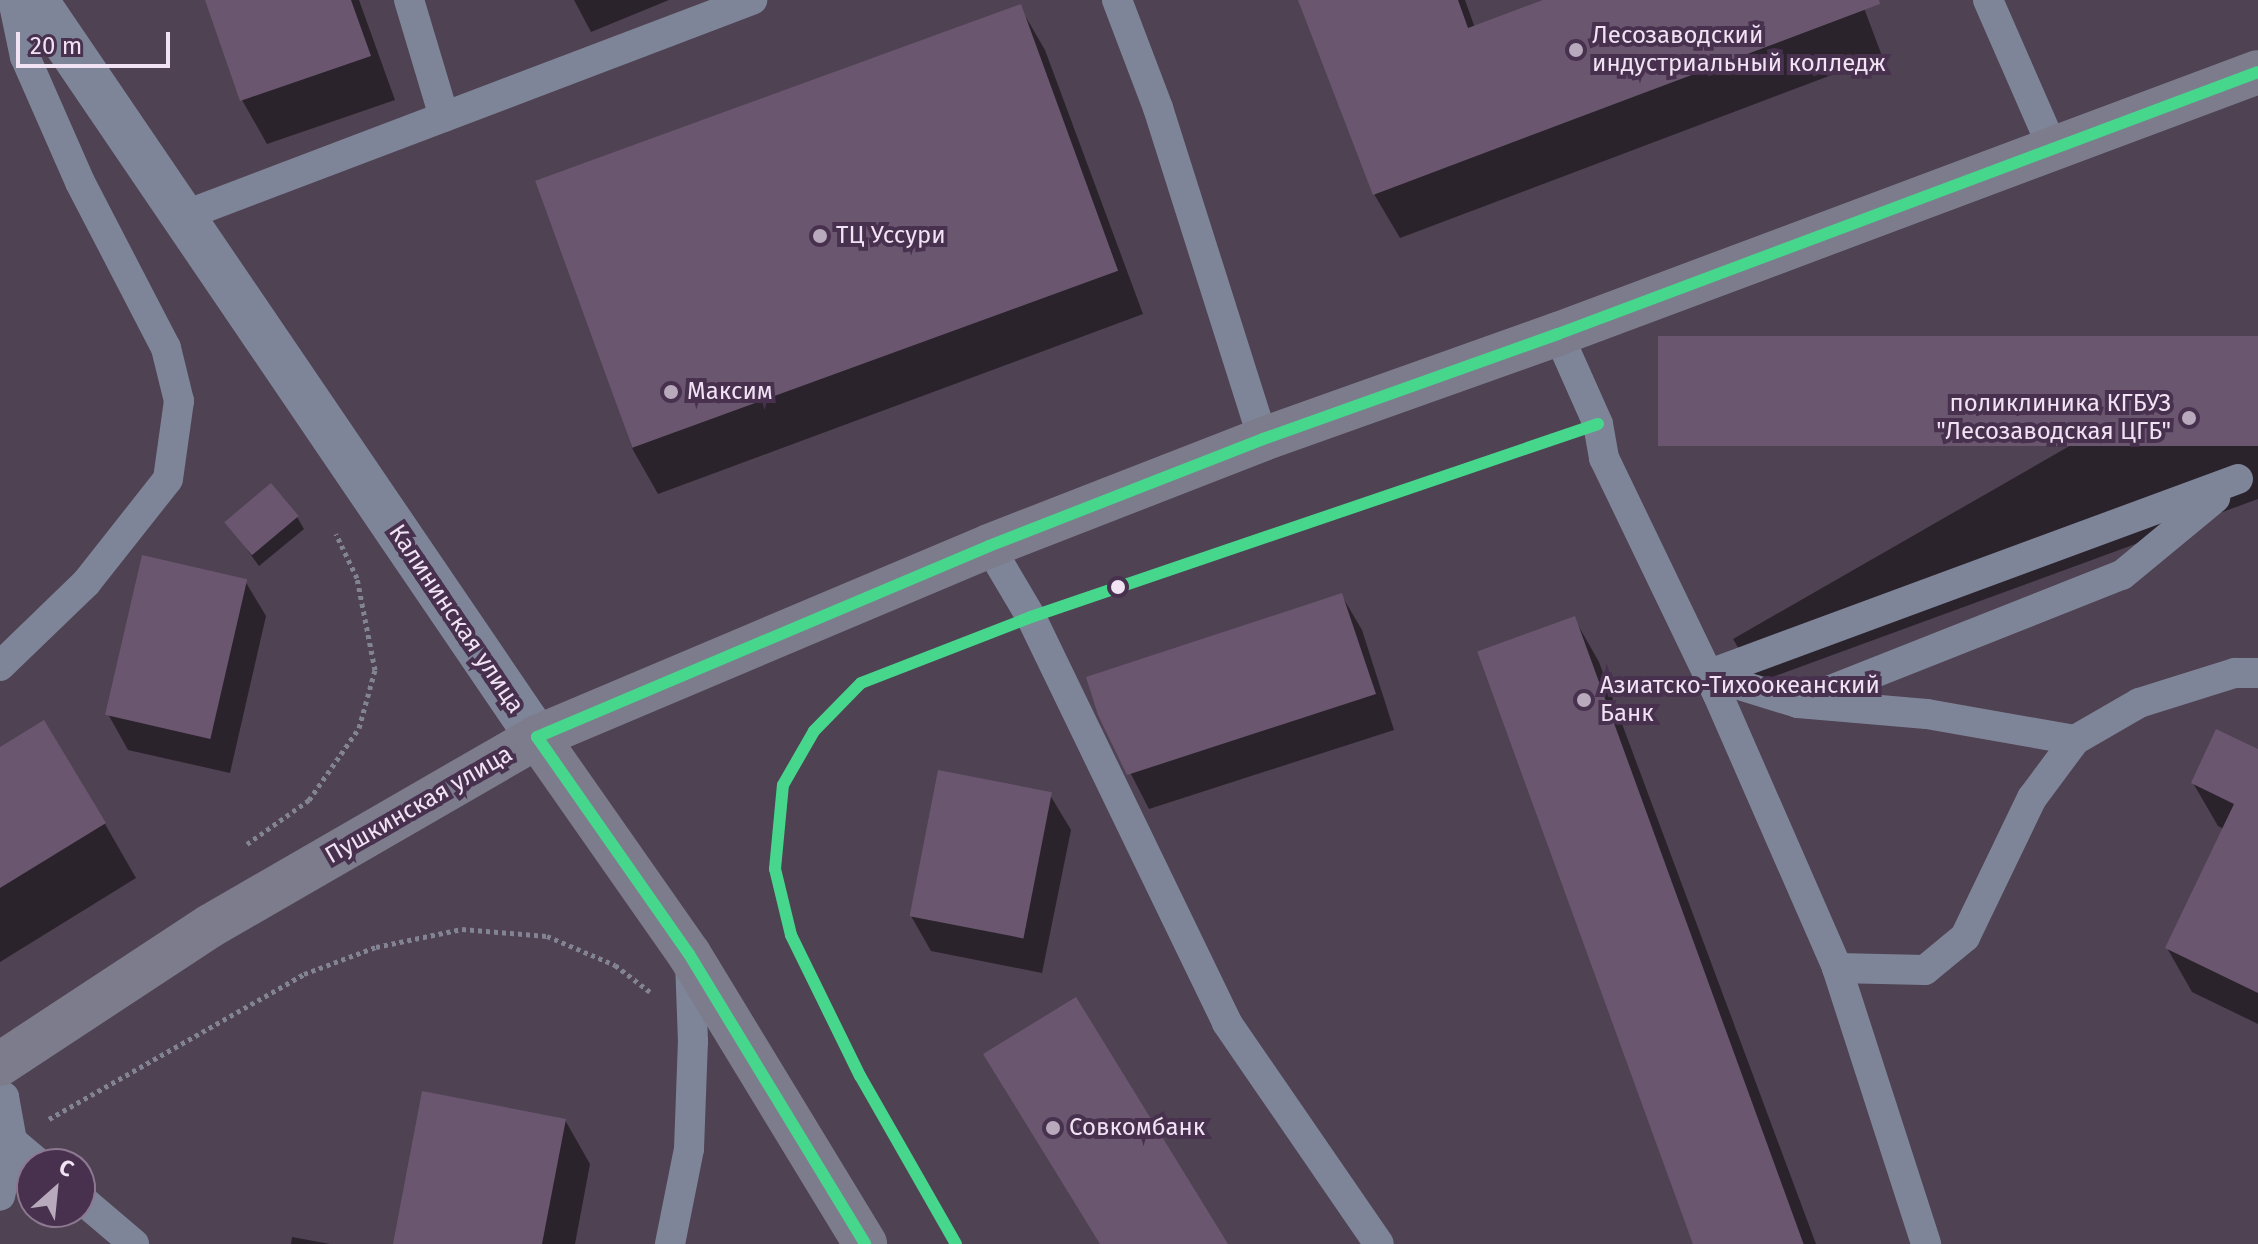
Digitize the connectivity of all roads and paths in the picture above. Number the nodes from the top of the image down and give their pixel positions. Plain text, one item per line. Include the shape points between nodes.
1 (13, 0) edge
2 (36, 0) edge
3 (409, 0) edge
4 (752, 0) edge
5 (1117, 0) edge
6 (1988, 0) edge
7 (2258, 72) edge
8 (444, 117) junction
9 (2053, 149) junction
10 (183, 216) junction
11 (1558, 334) junction
12 (1263, 439) junction
13 (2248, 476) edge
14 (333, 529) dead end
15 (989, 546) junction
16 (0, 666) edge
17 (2258, 673) edge
18 (1707, 675) junction
19 (1798, 703) junction
20 (537, 737) junction
21 (2075, 740) junction
22 (246, 845) dead end
23 (689, 954) junction
24 (1837, 968) junction
25 (693, 1042) junction
26 (0, 1064) edge
27 (0, 1094) edge
28 (12, 1141) junction
29 (20, 1148) edge
30 (0, 1196) edge
31 (96, 1212) edge
32 (134, 1244) edge
33 (670, 1244) edge
34 (865, 1244) edge
35 (1379, 1244) edge
36 (1926, 1244) edge

1 - 16 lane via 25,57 80,182 166,348 179,401 168,479 86,583
2 - 10 street, Калининская улица
3 - 8 lane
4 - 8 lane
5 - 12 lane via 1158,108
6 - 9 lane
7 - 9 main road, Пушкинская улица
8 - 10 lane
9 - 11 main road, Пушкинская улица
10 - 20 street, Калининская улица
11 - 12 main road, Пушкинская улица
11 - 18 lane via 1598,424 1604,458
12 - 15 main road, Пушкинская улица
13 - 18 lane
13 - 19 lane via 2122,575
14 - 22 path via 357,578 375,670 359,728 309,800
15 - 20 main road, Пушкинская улица
15 - 35 lane via 1031,617 1227,1023
17 - 21 lane via 2235,673 2139,703
18 - 19 lane
18 - 24 lane
19 - 21 lane via 1927,714
20 - 23 main road, Калининская улица
20 - 26 main road, Пушкинская улица via 210,926
21 - 24 lane via 2032,798 1965,937 1925,970
23 - 25 lane
23 - 34 main road, Калининская улица
24 - 36 lane
25 - 28 path via 670,1009 615,965 547,936 462,929 376,947 304,974
25 - 33 lane via 689,1149
27 - 28 lane
28 - 29 lane
28 - 30 lane
31 - 32 lane

